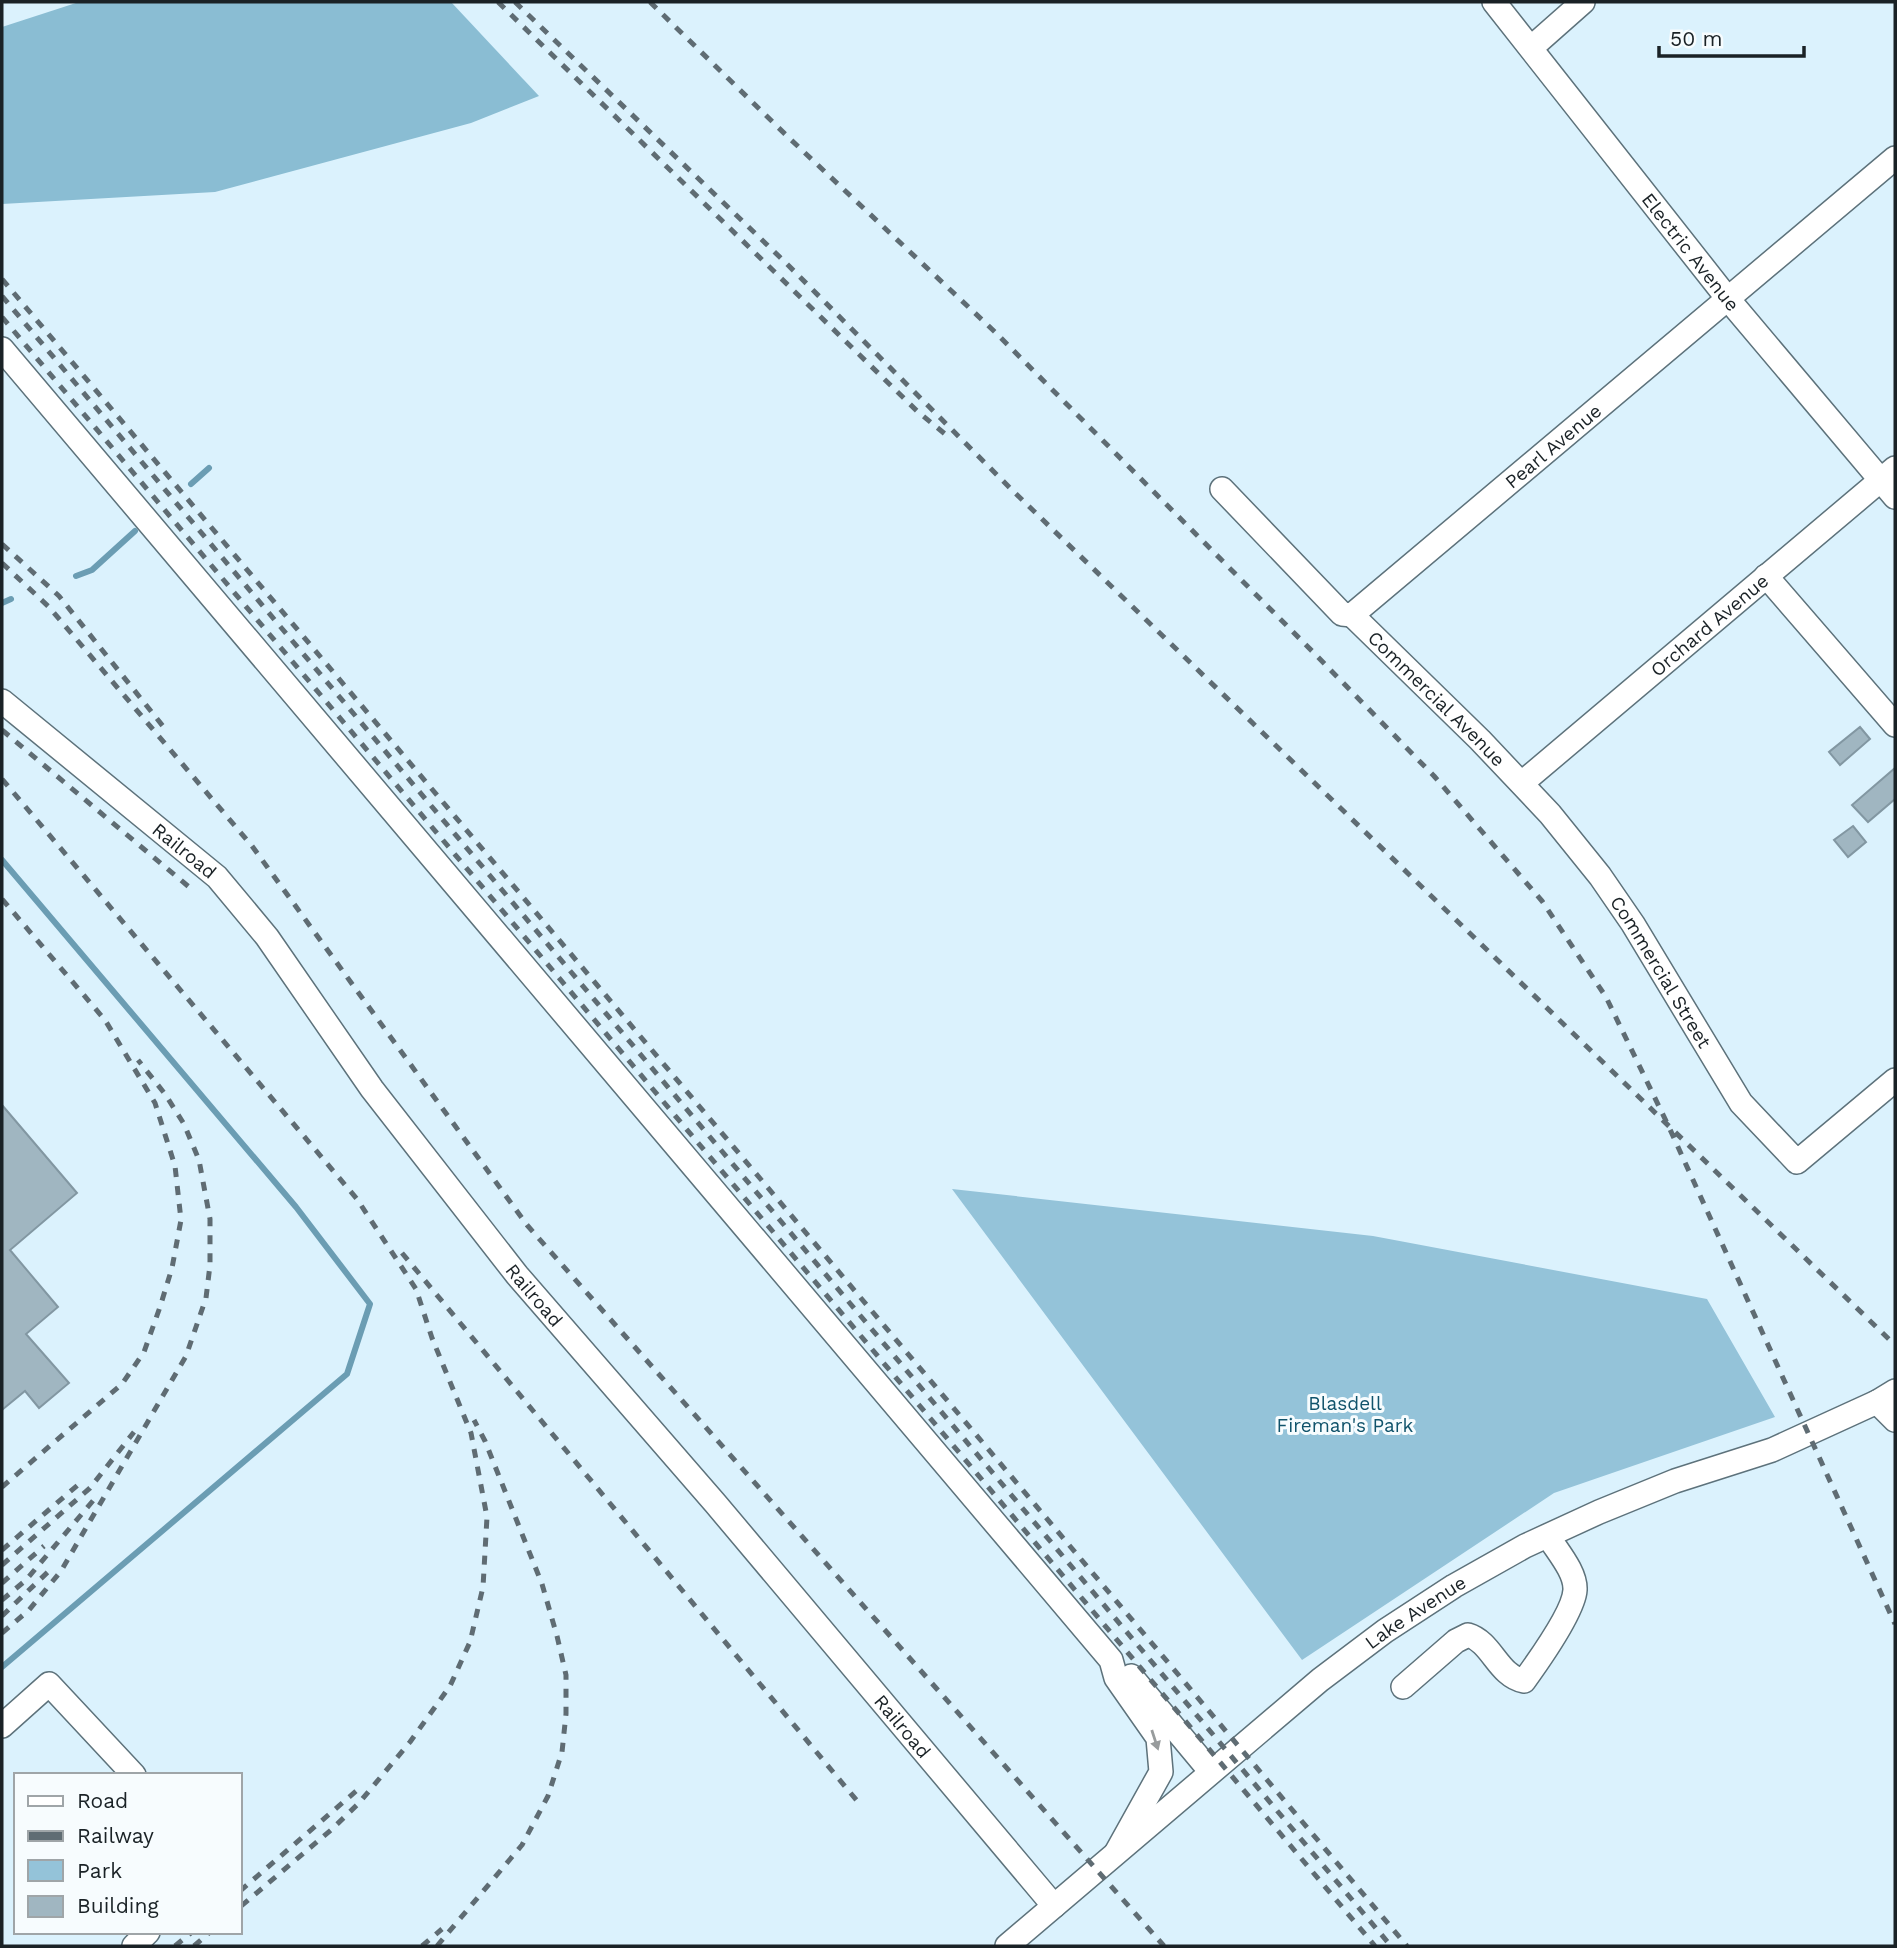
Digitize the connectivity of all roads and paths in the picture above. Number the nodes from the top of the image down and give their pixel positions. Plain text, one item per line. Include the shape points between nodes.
1 (1494, 2) edge
2 (1583, 2) edge
3 (1531, 48) junction
4 (1895, 158) edge
5 (1728, 299) junction
6 (2, 349) edge
7 (1891, 481) edge
8 (1222, 489) dead end
9 (1766, 576) junction
10 (1352, 615) junction
11 (2, 701) edge
12 (1895, 725) edge
13 (1522, 783) junction
14 (1895, 1080) edge
15 (1886, 1396) edge
16 (1895, 1420) edge
17 (1548, 1536) junction
18 (1111, 1660) junction
19 (1403, 1687) dead end
20 (2, 1726) edge
21 (1211, 1772) junction
22 (132, 1773) edge
23 (1117, 1851) junction
24 (1054, 1906) junction
25 (1007, 1946) edge

1 - 3 street, Electric Avenue
2 - 3 street
3 - 5 street, Electric Avenue
4 - 5 street, Pearl Avenue
5 - 7 street, Electric Avenue
5 - 10 street, Pearl Avenue
6 - 18 street
7 - 9 street, Orchard Avenue
8 - 10 street via 1342,614
9 - 12 street
9 - 13 street, Orchard Avenue
10 - 13 street, Commercial Avenue
11 - 24 street, Railroad via 217,877 267,937 372,1089 517,1275
13 - 14 street, Commercial Street via 1600,876 1741,1103 1797,1162
15 - 16 street
15 - 17 street, Lake Avenue via 1772,1450 1675,1481
17 - 19 street via 1571,1573 1575,1590 1563,1620 1524,1681 1515,1679 1478,1637 1468,1635
17 - 21 street, Lake Avenue via 1454,1586 1385,1631 1320,1679
18 - 21 street via 1118,1661
18 -> 23 street via 1116,1678 1158,1738 1161,1772
20 - 22 street via 50,1684
21 - 23 street, Lake Avenue
23 - 24 street, Lake Avenue
24 - 25 street, Lake Avenue

